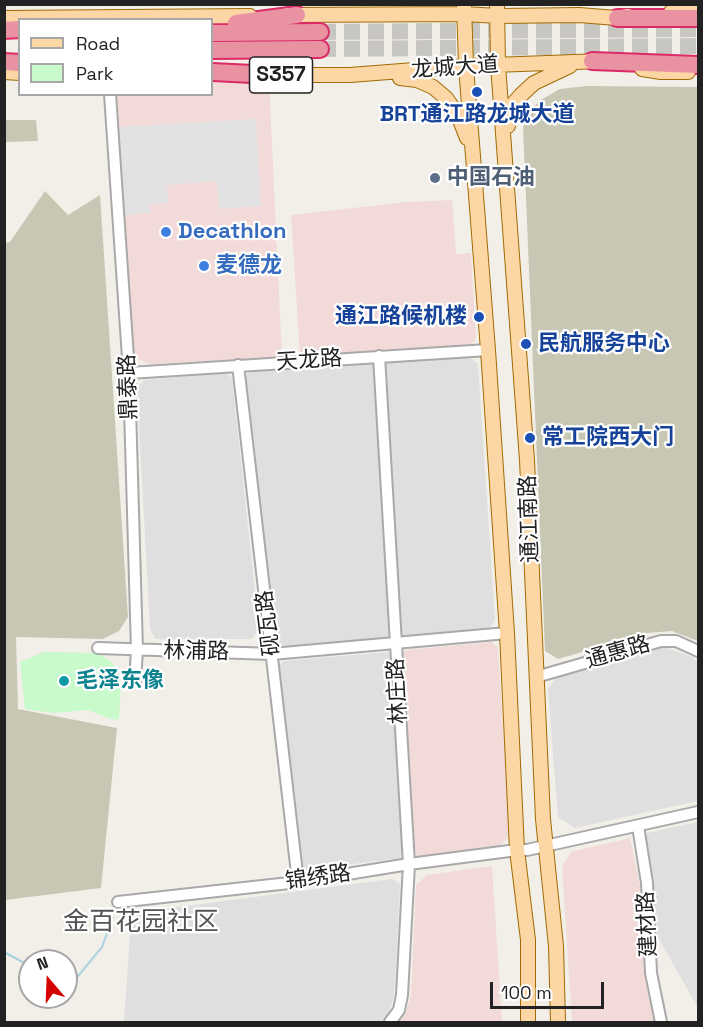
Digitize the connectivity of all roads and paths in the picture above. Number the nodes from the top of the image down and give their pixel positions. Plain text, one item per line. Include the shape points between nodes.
1 (406, 4) edge
2 (542, 4) edge
3 (464, 9) edge
4 (699, 9) edge
5 (497, 10) edge
6 (372, 14) junction
7 (297, 15) junction
8 (579, 15) junction
9 (4, 18) edge
10 (617, 18) junction
11 (699, 18) edge
12 (213, 24) edge
13 (699, 26) edge
14 (320, 32) tunnel mouth
15 (213, 33) edge
16 (321, 49) tunnel mouth
17 (213, 50) edge
18 (699, 59) edge
19 (586, 62) junction
20 (498, 65) junction
21 (699, 65) edge
22 (466, 66) junction
23 (699, 73) edge
24 (213, 74) edge
25 (273, 75) joint
26 (350, 75) junction
27 (110, 96) edge
28 (506, 164) junction
29 (475, 172) junction
30 (488, 350) junction
31 (379, 356) junction
32 (238, 365) junction
33 (129, 373) junction
34 (507, 633) junction
35 (396, 644) junction
36 (98, 648) dead end
37 (137, 650) junction
38 (699, 651) edge
39 (272, 654) junction
40 (536, 677) junction
41 (135, 681) dead end
42 (699, 805) edge
43 (699, 812) edge
44 (638, 826) junction
45 (545, 844) junction
46 (517, 850) junction
47 (409, 864) junction
48 (298, 882) junction
49 (118, 902) dead end
50 (390, 1023) edge
51 (528, 1023) edge
52 (558, 1023) edge
53 (661, 1023) edge

1 - 6 main road
2 - 8 main road
3 - 5 main road
3 - 6 main road
3 - 22 main road, 通江南路
4 - 10 main road
5 - 8 main road
5 - 20 main road, 通江南路
6 - 7 main road
7 - 9 main road
7 - 12 highway
8 - 10 main road
10 - 11 highway
10 - 13 main road
14 - 15 highway
16 - 17 highway
18 - 19 main road, 龙城大道 / S357
19 - 20 main road, 龙城大道 / S357
19 - 21 highway
19 - 23 main road
19 - 28 main road via 534,83 512,105
20 - 22 main road, 龙城大道 / S357
20 - 28 main road, 通江南路
22 - 26 main road, 龙城大道 / S357
22 - 29 main road, 通江南路
24 - 25 highway
25 - 26 main road, 龙城大道 / S357
26 - 29 main road via 417,80 434,87 458,115
27 - 33 street, 鼎泰路
28 - 40 main road, 通江南路 via 527,460
29 - 30 main road, 通江南路
30 - 31 street, 天龙路
30 - 34 main road, 通江南路
31 - 32 street, 天龙路
31 - 35 street, 林庄路
32 - 33 street, 天龙路
32 - 39 street, 砚瓦路
33 - 37 street, 鼎泰路
34 - 35 street, 林浦路
34 - 46 main road, 通江南路
35 - 39 street, 林浦路
35 - 47 street, 林庄路
36 - 37 street, 林浦路
37 - 39 street, 林浦路
37 - 41 street, 鼎泰路
38 - 40 street, 通惠路 via 675,641 661,641
39 - 48 street, 砚瓦路
40 - 45 main road, 通江南路
42 - 45 street, 锦绣路
43 - 44 street, 锦绣路
44 - 45 street, 锦绣路
44 - 53 street, 建材路 via 647,883 651,973
45 - 46 street, 锦绣路
45 - 52 main road, 通江南路 via 556,946
46 - 47 street, 锦绣路
46 - 51 main road, 通江南路 via 528,940
47 - 48 street, 锦绣路
47 - 50 street, 林庄路 via 402,995 399,1010
48 - 49 street, 锦绣路

